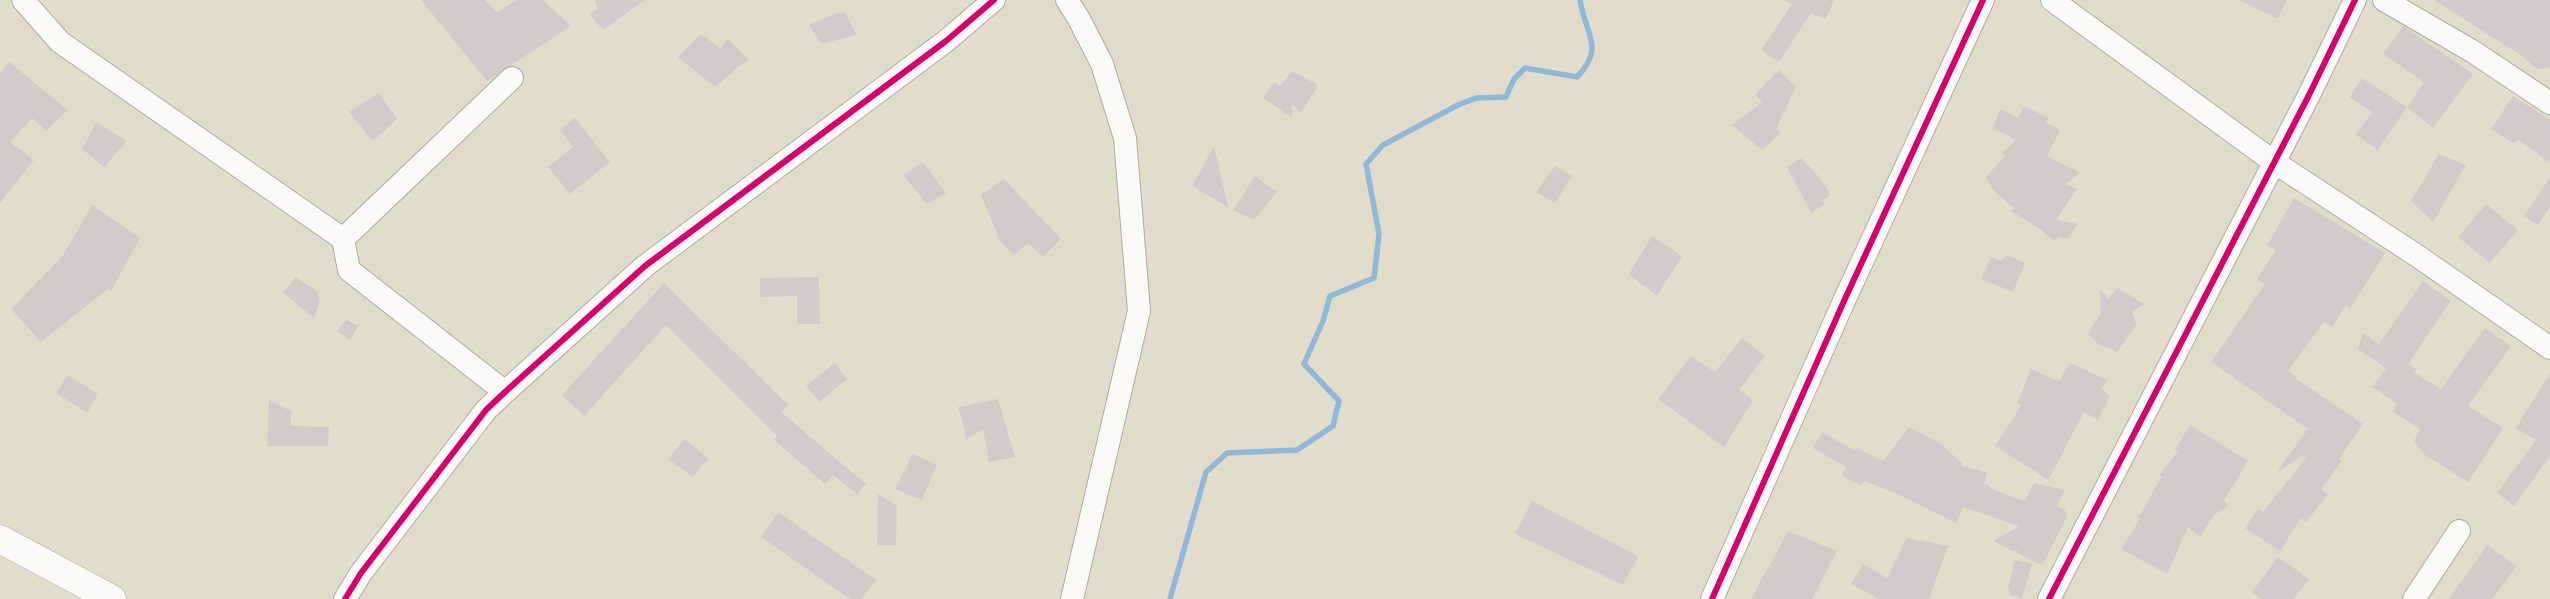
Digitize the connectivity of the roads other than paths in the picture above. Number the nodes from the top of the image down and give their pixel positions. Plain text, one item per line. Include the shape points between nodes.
1 (23, 0) edge
2 (994, 0) edge
3 (1067, 0) edge
4 (1983, 0) edge
5 (2052, 0) edge
6 (2355, 0) edge
7 (2384, 0) edge
8 (512, 78) dead end
9 (2550, 103) edge
10 (2274, 162) junction
11 (343, 239) junction
12 (2547, 340) edge
13 (505, 392) junction
14 (2459, 531) dead end
15 (0, 539) edge
16 (112, 599) edge
17 (345, 599) edge
18 (1072, 599) edge
19 (1712, 599) edge
20 (2049, 599) edge
21 (2414, 599) edge

1 - 11 street via 60,42
2 - 13 street via 946,41 646,266
3 - 18 street via 1102,64 1125,138 1139,311
4 - 19 street via 1844,301
5 - 10 street
6 - 10 street
7 - 9 street via 2472,51
8 - 11 street
10 - 12 street
10 - 20 street
11 - 13 street via 349,270
13 - 17 street via 486,410 361,573
14 - 21 street
15 - 16 highway

